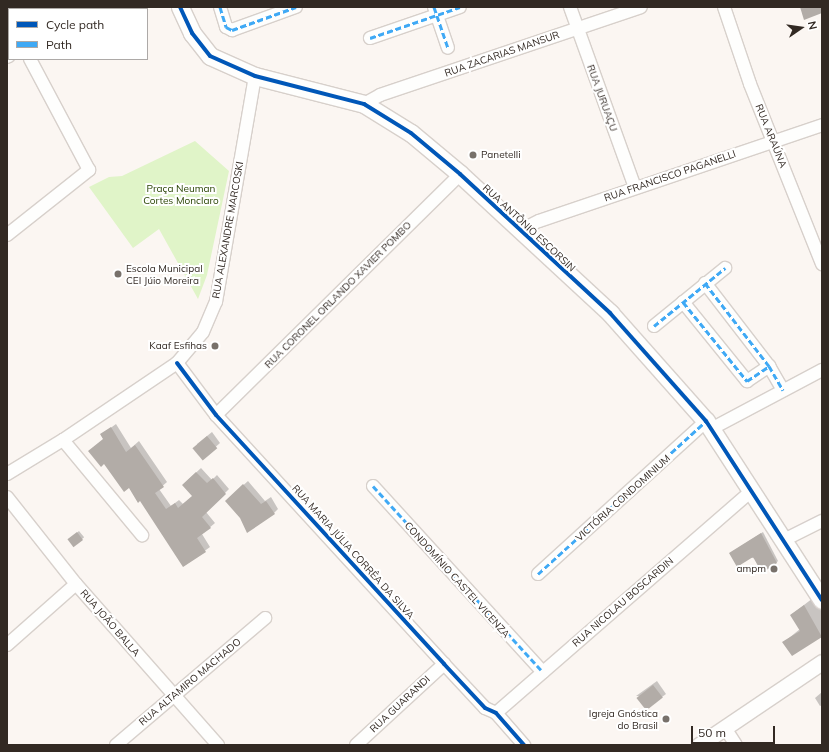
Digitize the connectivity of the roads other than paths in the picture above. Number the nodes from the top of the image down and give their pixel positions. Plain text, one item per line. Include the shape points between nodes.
1 (180, 7) edge
2 (220, 7) edge
3 (296, 7) edge
4 (460, 7) edge
5 (570, 7) edge
6 (641, 7) edge
7 (724, 7) edge
8 (435, 11) edge
9 (578, 28) junction
10 (370, 38) dead end
11 (448, 48) dead end
12 (31, 60) edge
13 (256, 76) junction
14 (364, 104) junction
15 (822, 125) edge
16 (773, 142) junction
17 (460, 174) junction
18 (635, 188) junction
19 (520, 231) junction
20 (7, 235) edge
21 (822, 264) edge
22 (725, 268) dead end
23 (705, 283) junction
24 (683, 302) junction
25 (654, 326) dead end
26 (177, 363) junction
27 (769, 366) junction
28 (822, 370) edge
29 (783, 390) junction
30 (216, 415) junction
31 (708, 425) junction
32 (63, 440) junction
33 (7, 474) edge
34 (373, 486) dead end
35 (751, 492) junction
36 (7, 497) edge
37 (822, 521) edge
38 (142, 535) dead end
39 (782, 541) junction
40 (538, 574) dead end
41 (76, 584) junction
42 (822, 600) edge
43 (265, 618) dead end
44 (7, 645) edge
45 (822, 662) edge
46 (444, 664) junction
47 (543, 672) junction
48 (173, 696) junction
49 (496, 713) junction
50 (725, 728) junction
51 (116, 745) edge
52 (218, 745) edge
53 (356, 745) edge
54 (524, 745) edge
55 (699, 745) edge
56 (736, 745) edge

1 - 13 main road, RUA ANTÔNIO ESCORSIN via 192,33 210,56
2 - 3 street via 226,27 232,30
4 - 8 street
5 - 9 street, RUA JURUAÇU
6 - 9 street, RUA ZACARIAS MANSUR
7 - 16 street, RUA ARAÚNA
8 - 10 street
8 - 11 street
9 - 14 street, RUA ZACARIAS MANSUR via 380,95
9 - 18 street, RUA JURUAÇU
12 - 20 street via 89,170
13 - 14 main road, RUA ANTÔNIO ESCORSIN
13 - 26 street, RUA ALEXANDRE MARCOSKI via 216,302 203,332
14 - 17 main road, RUA ANTÔNIO ESCORSIN via 411,133
15 - 16 street, RUA FRANCISCO PAGANELLI
16 - 18 street, RUA FRANCISCO PAGANELLI
16 - 21 street, RUA ARAÚNA
17 - 19 main road, RUA ANTÔNIO ESCORSIN
17 - 30 street, RUA CORONEL ORLANDO XAVIER POMBO
18 - 19 street, RUA FRANCISCO PAGANELLI via 539,221
19 - 31 main road, RUA ANTÔNIO ESCORSIN via 610,312
22 - 23 street
23 - 24 street
23 - 27 street
24 - 25 street
24 - 27 street via 747,381
26 - 30 street, RUA MARIA JÚLIA CORRÊA DA SILVA
26 - 32 street, RUA ALEXANDRE MARCOSKI
27 - 29 street
28 - 29 street, VICTÓRIA CONDOMINIUM
29 - 31 street, VICTÓRIA CONDOMINIUM
30 - 46 street, RUA MARIA JÚLIA CORRÊA DA SILVA
31 - 35 main road, RUA ANTÔNIO ESCORSIN
31 - 40 street, VICTÓRIA CONDOMINIUM
32 - 33 street, RUA ALEXANDRE MARCOSKI
32 - 38 street
34 - 47 street, CONDOMÍNIO CASTEL VICENZA
35 - 39 main road, RUA ANTÔNIO ESCORSIN
35 - 47 street, RUA NICOLAU BOSCARDIN
36 - 41 street, RUA JOÃO BALLA
37 - 39 street
39 - 42 main road, RUA ANTÔNIO ESCORSIN
41 - 44 street
41 - 48 street, RUA JOÃO BALLA
43 - 48 street, RUA ALTAMIRO MACHADO
45 - 50 street
46 - 49 street, RUA MARIA JÚLIA CORRÊA DA SILVA via 485,708
46 - 53 street, RUA GUARANDI
47 - 49 street, RUA NICOLAU BOSCARDIN
48 - 51 street, RUA ALTAMIRO MACHADO
48 - 52 street, RUA JOÃO BALLA
49 - 54 street, RUA MARIA JÚLIA CORRÊA DA SILVA
50 - 55 street
50 - 56 street

